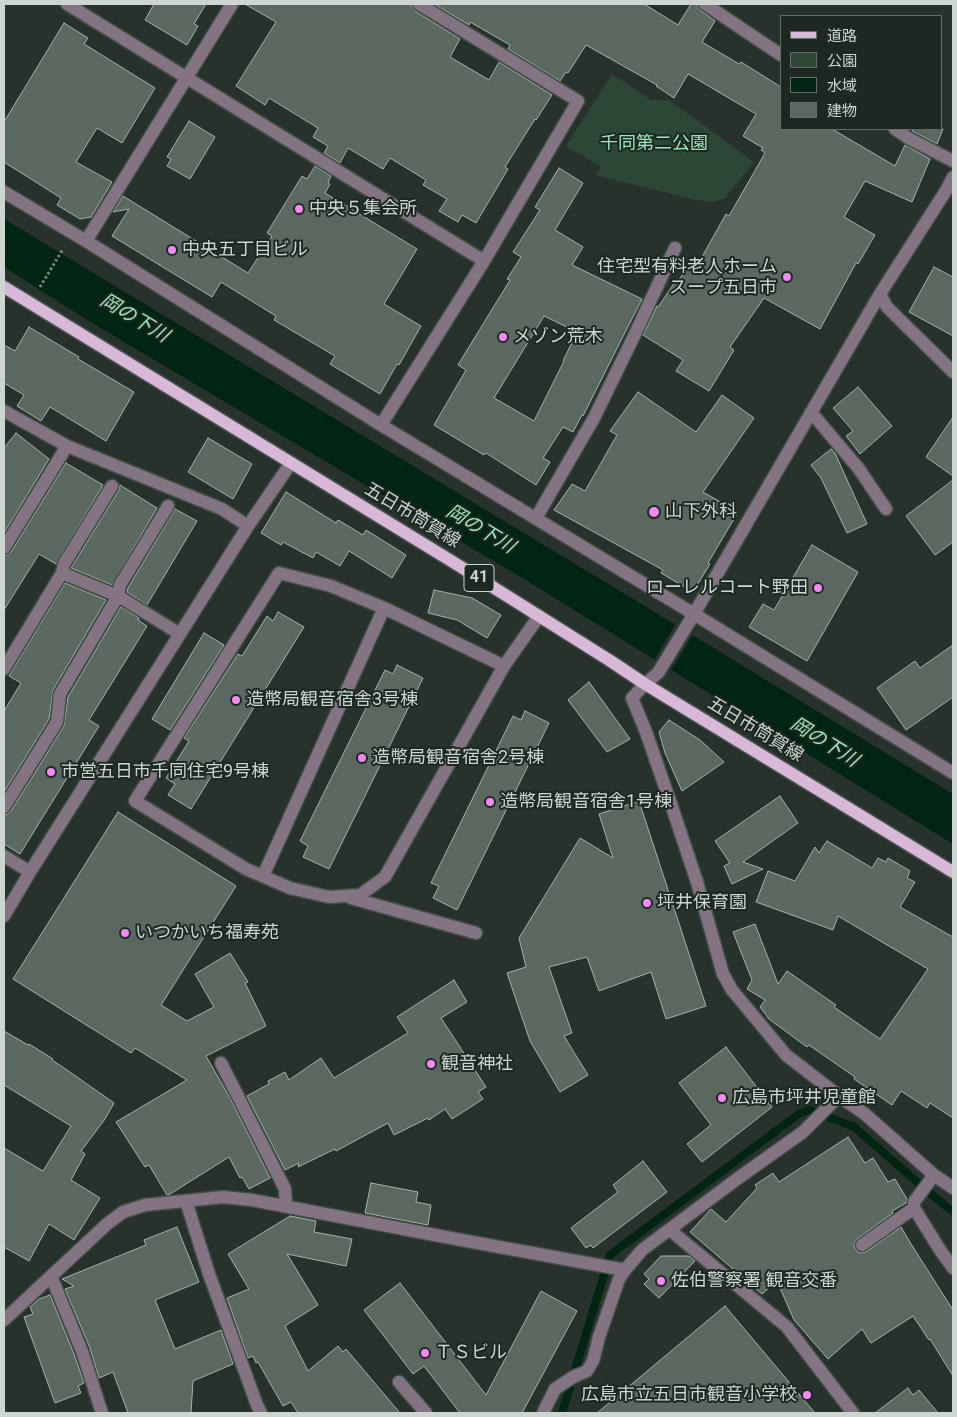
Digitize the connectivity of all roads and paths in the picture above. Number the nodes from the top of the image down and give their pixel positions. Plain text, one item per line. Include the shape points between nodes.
1 (67, 4) edge
2 (232, 4) edge
3 (419, 4) edge
4 (710, 5) edge
5 (780, 54) edge
6 (186, 77) junction
7 (896, 130) edge
8 (953, 161) edge
9 (953, 177) edge
10 (4, 192) edge
11 (86, 241) junction
12 (675, 248) dead end
13 (63, 249) dead end
14 (484, 261) junction
15 (4, 287) edge
16 (38, 292) dead end
17 (880, 294) junction
18 (953, 372) edge
19 (4, 410) edge
20 (811, 412) junction
21 (381, 425) junction
22 (66, 446) junction
23 (291, 463) junction
24 (112, 486) dead end
25 (168, 506) dead end
26 (886, 509) dead end
27 (536, 518) junction
28 (248, 526) junction
29 (4, 548) edge
30 (62, 573) junction
31 (118, 596) junction
32 (384, 608) junction
33 (539, 616) junction
34 (691, 618) junction
35 (180, 634) junction
36 (504, 666) junction
37 (4, 669) edge
38 (645, 684) junction
39 (953, 773) edge
40 (4, 807) edge
41 (4, 856) edge
42 (30, 872) junction
43 (953, 872) edge
44 (263, 876) junction
45 (344, 896) junction
46 (4, 916) edge
47 (476, 933) dead end
48 (221, 1063) dead end
49 (835, 1100) junction
50 (933, 1175) junction
51 (953, 1188) edge
52 (186, 1201) junction
53 (914, 1205) junction
54 (286, 1206) junction
55 (670, 1230) junction
56 (862, 1245) dead end
57 (953, 1268) edge
58 (621, 1269) junction
59 (51, 1276) junction
60 (4, 1320) edge
61 (398, 1382) dead end
62 (102, 1413) edge
63 (261, 1413) edge
64 (426, 1413) edge
65 (543, 1413) edge
66 (853, 1413) edge

1 - 6 street
2 - 6 street
3 - 14 street via 578,101
4 - 5 street
6 - 11 street
6 - 14 street
7 - 8 street
9 - 17 street
10 - 11 street
11 - 21 street
12 - 27 street via 594,418
13 - 16 path
14 - 21 street
15 - 23 main road, 五日市筒賀線 / 41
17 - 18 street via 886,307
17 - 20 street
19 - 22 street
20 - 26 street via 859,469
20 - 34 street
21 - 27 street
22 - 28 street via 222,508
22 - 29 street
23 - 28 street
23 - 33 main road, 五日市筒賀線 / 41
24 - 30 street via 64,564
25 - 31 street via 120,584
27 - 34 street
28 - 35 street
30 - 31 street
30 - 37 street
31 - 35 street
31 - 40 street via 60,694 57,722
32 - 36 street
32 - 44 street
32 - 44 street via 331,586 279,573 134,801
33 - 36 street
33 - 38 main road, 五日市筒賀線 / 41
34 - 38 street via 658,673
34 - 39 street
35 - 42 street
36 - 45 street via 385,877 360,895
38 - 43 main road, 五日市筒賀線 / 41
38 - 49 street via 632,698 672,807 723,974 732,990 786,1055
41 - 42 street
42 - 46 street
44 - 45 street via 290,888 329,897
45 - 47 street
48 - 54 street via 285,1188
49 - 50 street via 865,1114
49 - 55 street via 804,1132
50 - 51 street
50 - 53 street
52 - 54 street via 223,1197
52 - 59 street via 145,1205 123,1212
52 - 63 street via 209,1274
53 - 56 street
53 - 57 street
54 - 58 street
55 - 58 street
55 - 66 street via 787,1327
58 - 65 street via 593,1361 587,1371 555,1389
59 - 60 street
59 - 62 street via 82,1351
61 - 64 street

